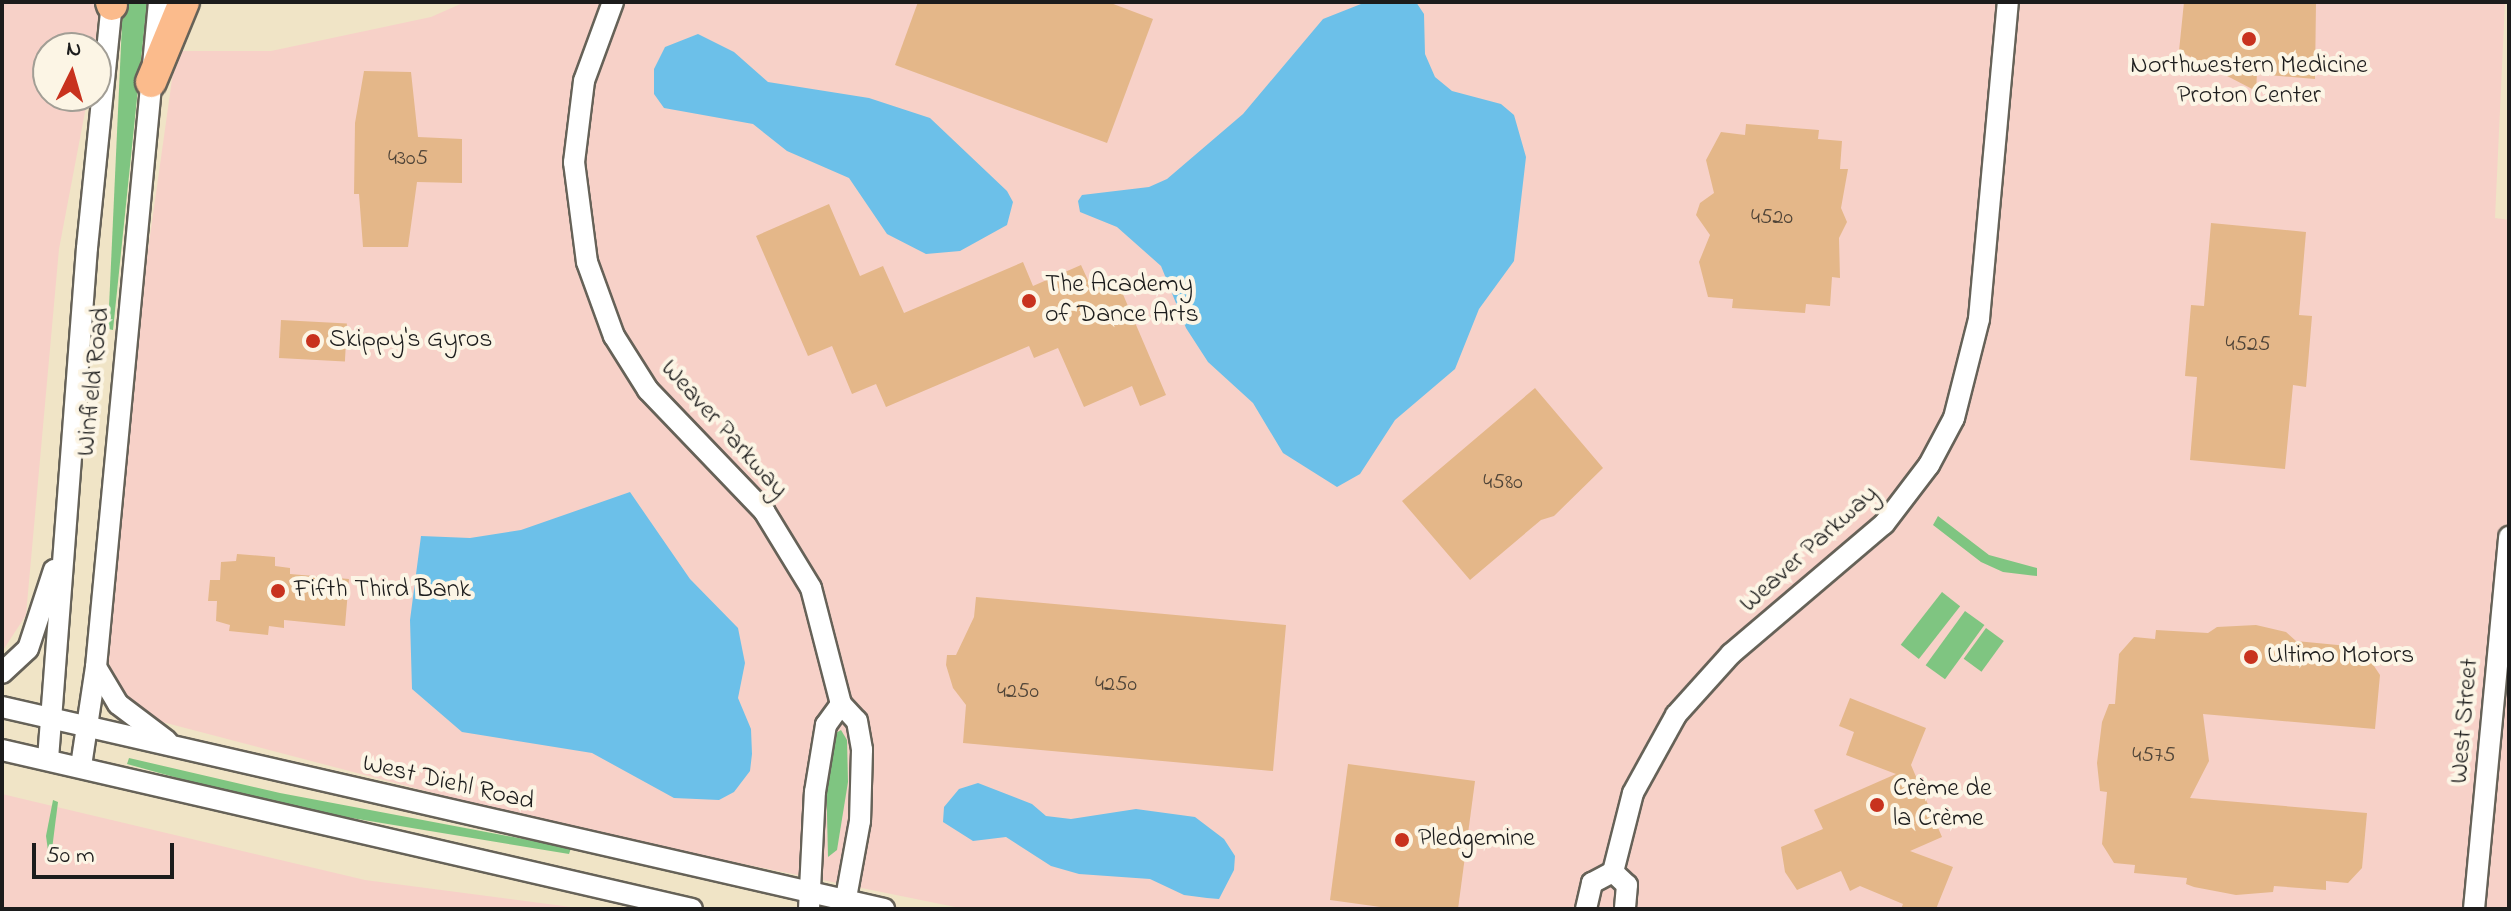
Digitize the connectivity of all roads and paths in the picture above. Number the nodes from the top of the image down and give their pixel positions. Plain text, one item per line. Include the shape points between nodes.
1 (159, 2) edge
2 (184, 2) edge
3 (613, 2) edge
4 (2008, 2) edge
5 (112, 3) edge
6 (151, 82) junction
7 (64, 535) junction
8 (2509, 537) edge
9 (96, 667) junction
10 (2, 673) edge
11 (841, 704) junction
12 (2, 707) edge
13 (52, 719) junction
14 (87, 727) junction
15 (176, 748) junction
16 (2, 750) edge
17 (48, 759) junction
18 (81, 766) junction
19 (1613, 872) junction
20 (810, 901) edge
21 (845, 905) edge
22 (692, 909) edge
23 (884, 909) edge
24 (1586, 909) edge
25 (1625, 909) edge
26 (2474, 909) edge

1 - 6 street, Winfield Road
2 - 6 highway
3 - 11 street, Weaver Parkway via 584,81 574,162 579,230 595,290 614,336 648,390 764,511 801,565 826,632
4 - 19 street, Weaver Parkway via 1979,319 1954,418 1929,465 1884,524 1731,654 1676,715 1633,793
5 - 7 street, Winfield Road
6 - 9 street, Winfield Road
7 - 10 street via 38,628 28,649
7 - 13 street, Winfield Road
8 - 26 street, West Street
9 - 14 street, Winfield Road
9 - 15 street via 118,704
11 - 20 street via 826,725 819,764
11 - 21 street, Weaver Parkway via 857,721 862,750 860,821
12 - 13 street, West Diehl Road
13 - 14 street, West Diehl Road
13 - 17 street, Winfield Road
14 - 15 street, West Diehl Road
14 - 18 street, Winfield Road
15 - 20 street, West Diehl Road
16 - 17 street
17 - 18 street
18 - 22 street
19 - 24 street, Weaver Parkway via 1592,883
19 - 25 street via 1627,885
20 - 21 street, West Diehl Road
21 - 23 street, West Diehl Road

